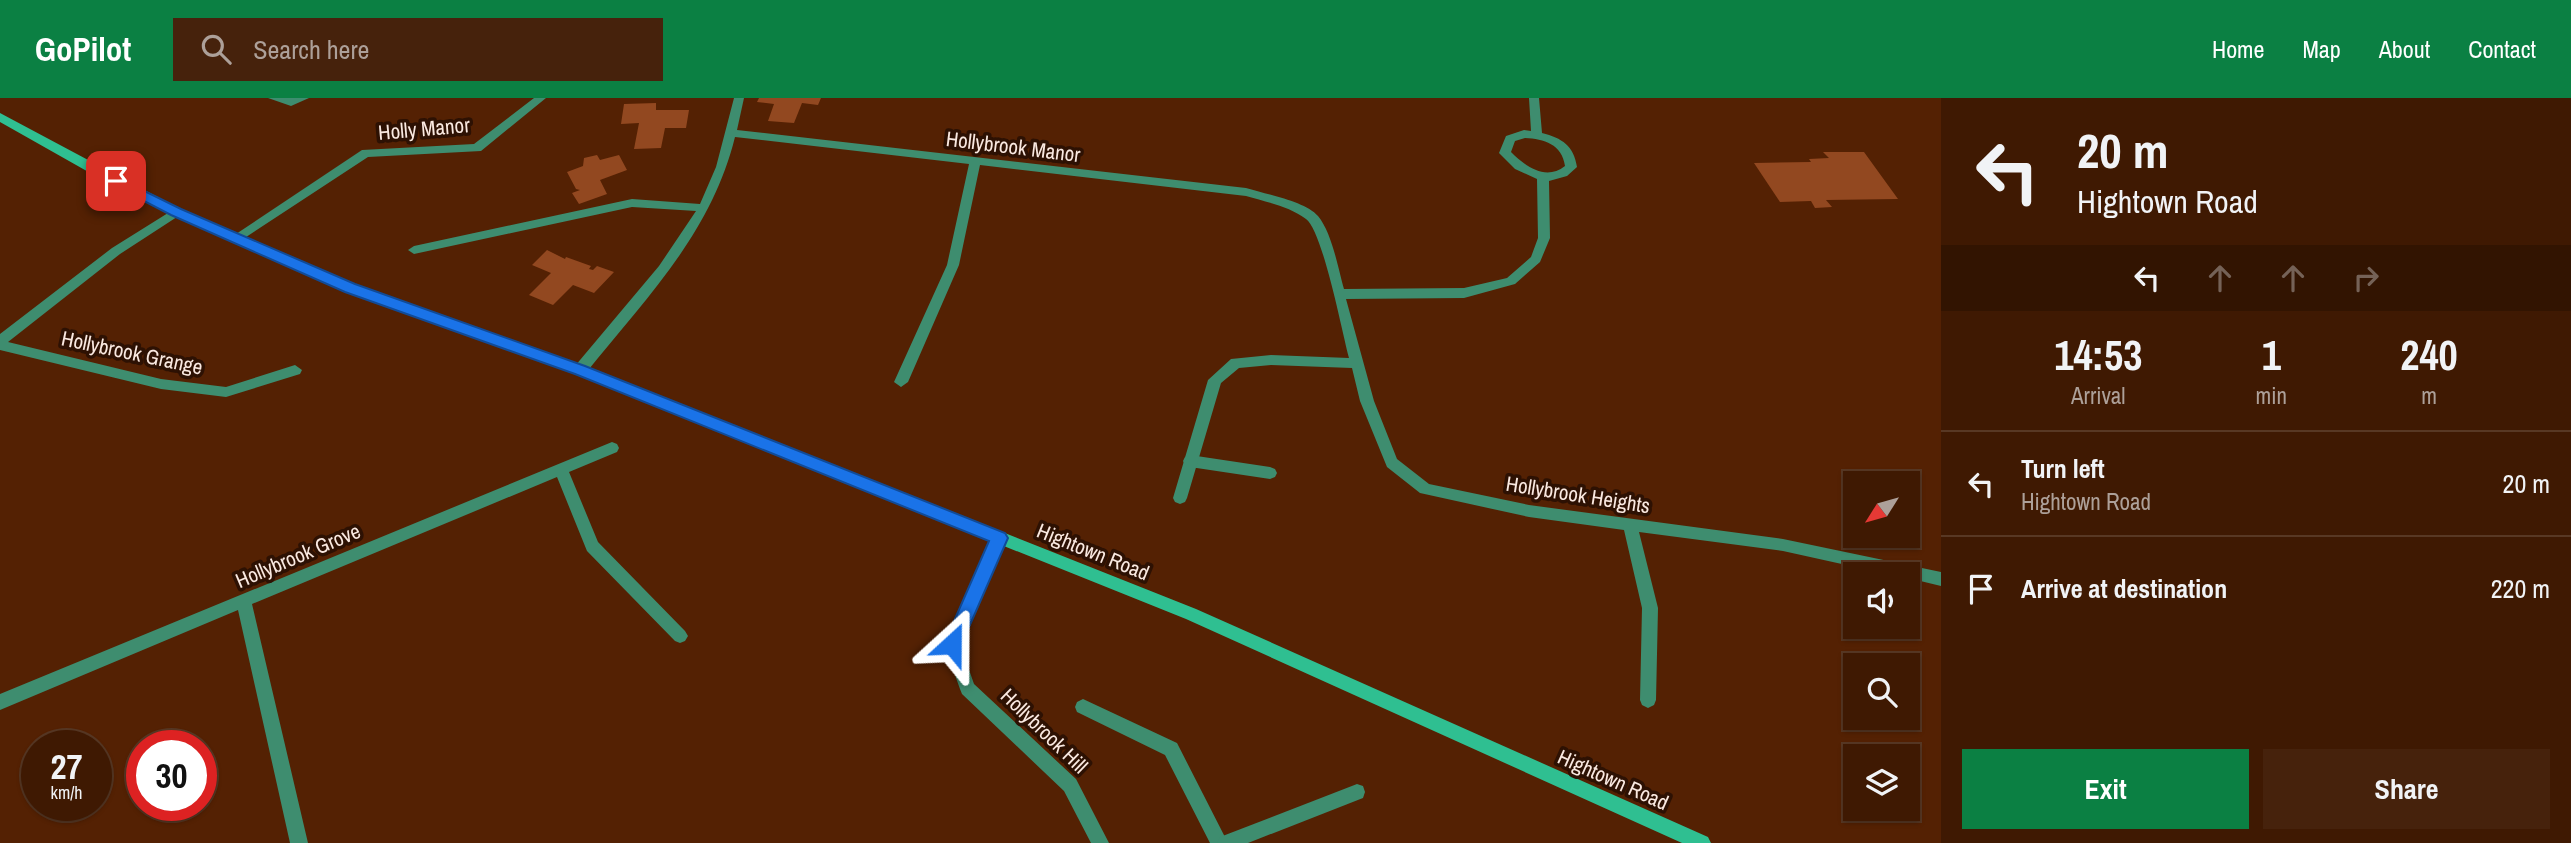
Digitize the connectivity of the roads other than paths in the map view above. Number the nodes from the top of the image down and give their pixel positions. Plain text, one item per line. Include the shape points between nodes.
1 (273, 98) edge
2 (304, 98) edge
3 (541, 98) edge
4 (740, 98) edge
5 (1534, 98) edge
6 (0, 117) edge
7 (731, 134) junction
8 (1537, 134) junction
9 (975, 162) junction
10 (1543, 176) junction
11 (1290, 205) joint
12 (704, 208) junction
13 (176, 212) junction
14 (236, 238) junction
15 (414, 250) dead end
16 (1339, 294) junction
17 (0, 343) edge
18 (1357, 363) junction
19 (295, 370) dead end
20 (580, 370) junction
21 (901, 382) dead end
22 (612, 448) dead end
23 (1190, 461) junction
24 (561, 469) junction
25 (1270, 473) dead end
26 (1180, 498) dead end
27 (1630, 525) junction
28 (999, 538) junction
29 (1941, 579) edge
30 (244, 601) junction
31 (680, 636) dead end
32 (1648, 700) dead end
33 (0, 702) edge
34 (1083, 707) dead end
35 (1357, 792) dead end
36 (299, 843) edge
37 (1100, 843) edge
38 (1219, 843) edge
39 (1226, 843) edge
40 (1702, 843) edge

1 - 2 street via 290,103
3 - 14 street, Holly Manor via 477,148 366,153
4 - 7 street
5 - 8 street
6 - 13 main road, Hightown Road
7 - 9 street, Hollybrook Manor
7 - 12 street
8 - 10 street via 1563,145 1571,155 1571,167 1565,173
8 - 10 street via 1510,139 1505,153 1518,168
9 - 11 street, Hollybrook Manor via 1246,192
9 - 21 street via 953,265
10 - 16 street via 1545,237 1536,259 1511,281 1464,293
11 - 16 street, Hollybrook Heights via 1313,218 1326,245
12 - 15 street via 632,203
12 - 20 street via 675,252
13 - 14 main road, Hightown Road
13 - 17 street via 116,251
14 - 20 main road, Hightown Road via 350,288
16 - 18 street, Hollybrook Heights
17 - 19 street, Hollybrook Grange via 161,384 226,392
18 - 23 street via 1236,363 1215,380
18 - 27 street, Hollybrook Heights via 1392,463 1425,489 1529,512
20 - 28 main road, Hightown Road
22 - 24 street, Hollybrook Grove
23 - 25 street
23 - 26 street
24 - 30 street, Hollybrook Grove
24 - 31 street via 592,546
27 - 29 street, Hollybrook Heights via 1783,545
27 - 32 street via 1650,608
28 - 37 street, Hollybrook Hill via 952,644 968,689 1070,785
28 - 40 main road, Hightown Road via 1191,614
30 - 33 street, Hollybrook Grove
30 - 36 street
34 - 38 street via 1171,749
35 - 39 street

